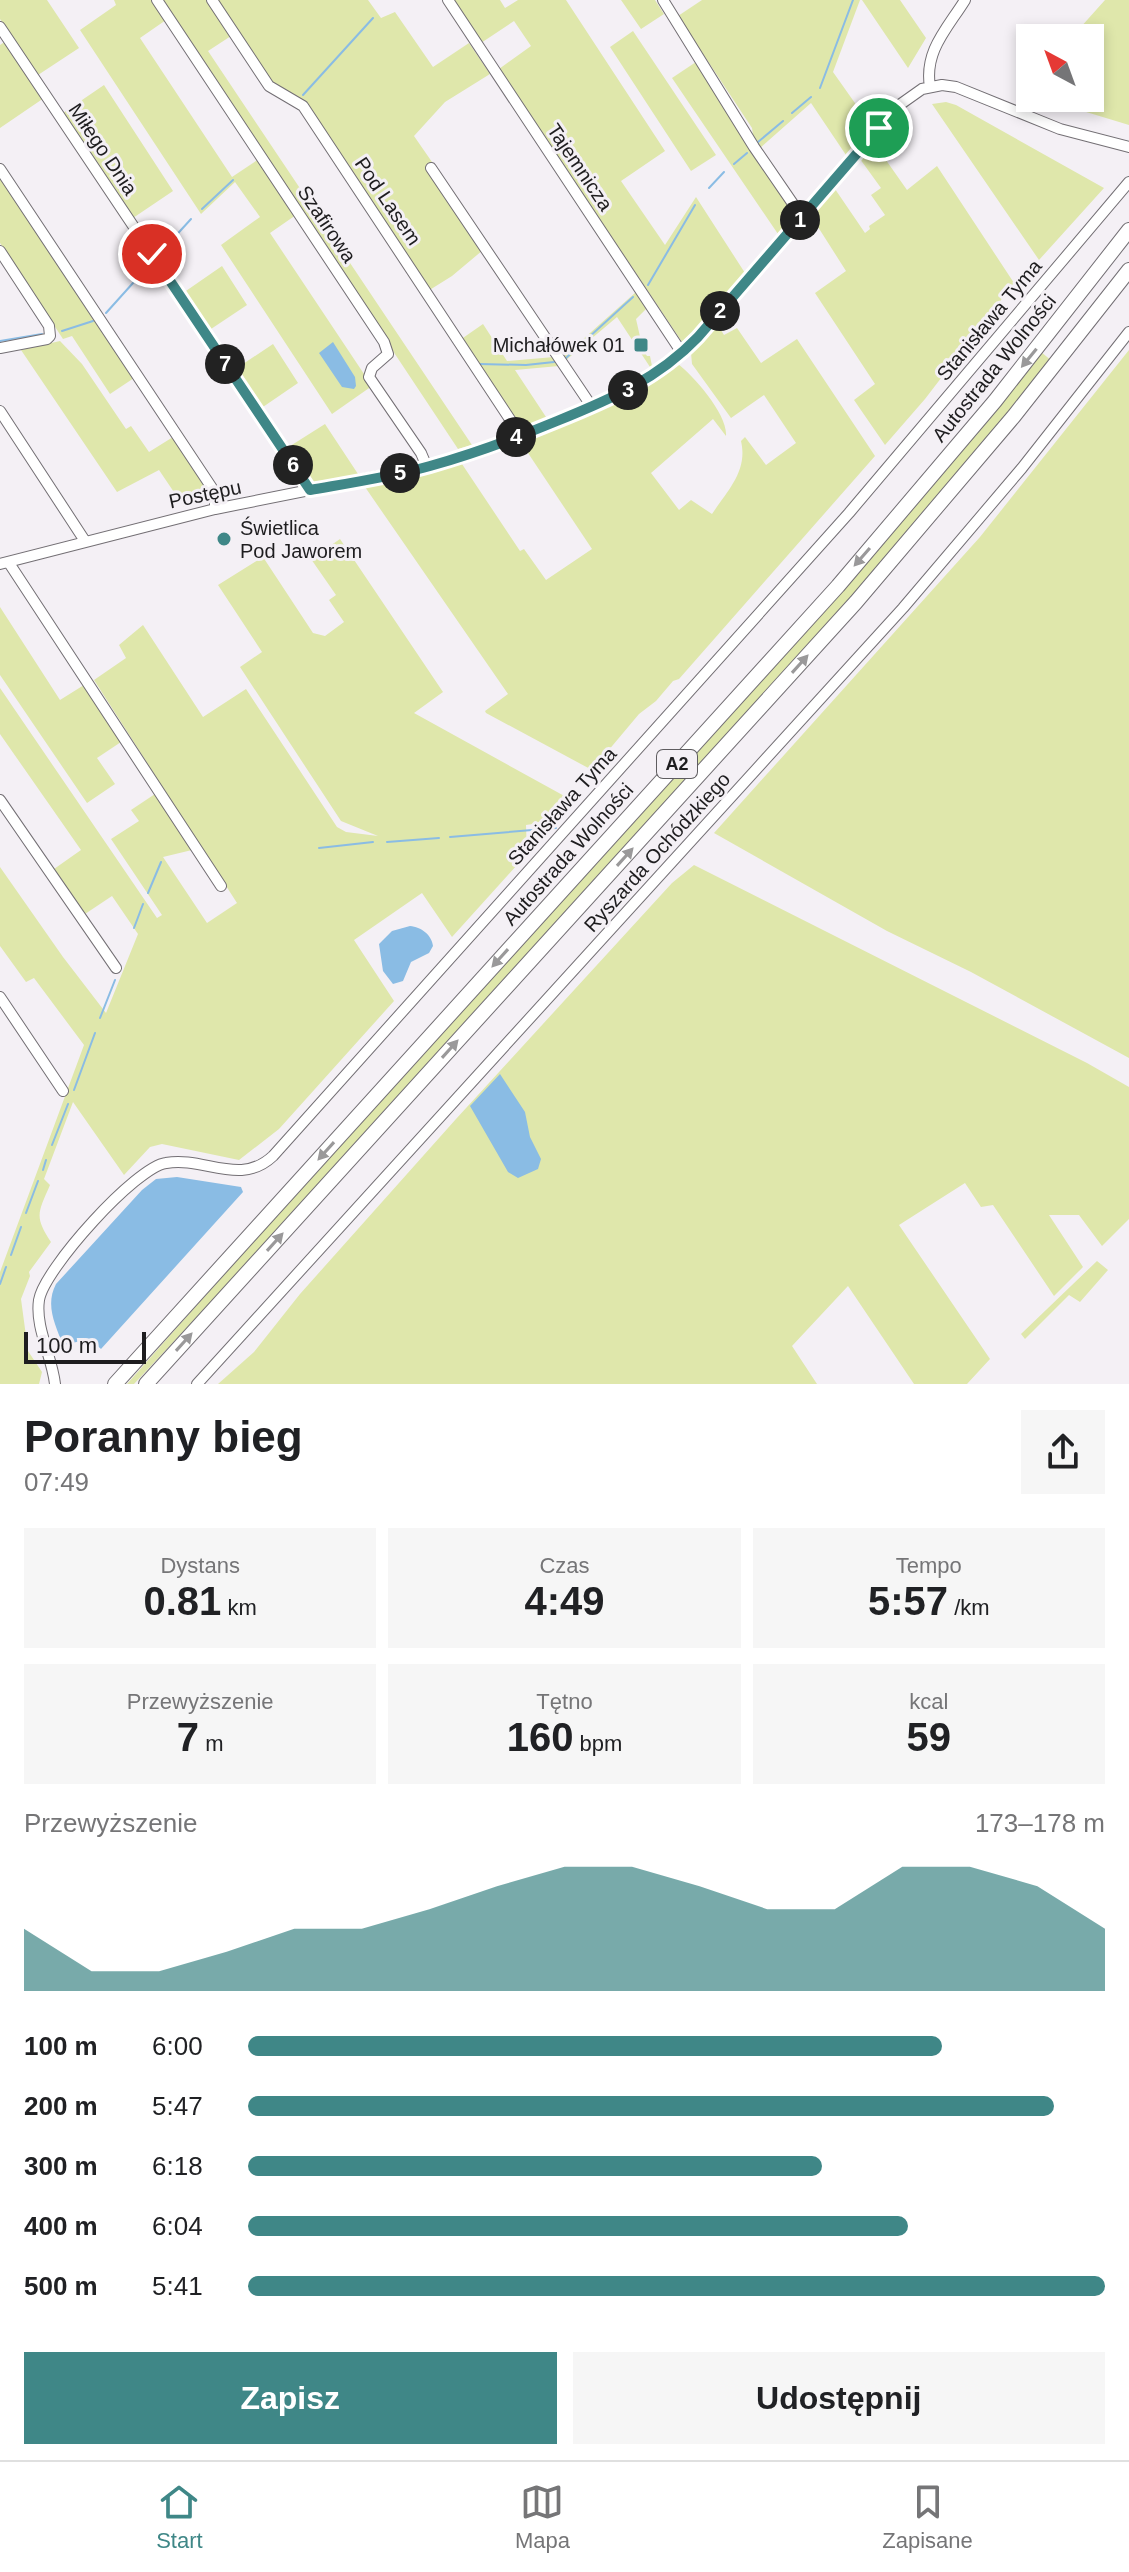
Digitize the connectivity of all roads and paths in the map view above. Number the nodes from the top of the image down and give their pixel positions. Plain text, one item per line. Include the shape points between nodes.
1 (157, 0) edge
2 (212, 0) edge
3 (448, 0) edge
4 (663, 0) edge
5 (965, 0) edge
6 (0, 27) edge
7 (930, 87) junction
8 (1129, 147) edge
9 (431, 168) dead end
10 (0, 169) edge
11 (1129, 182) edge
12 (802, 217) junction
13 (1129, 230) edge
14 (0, 251) edge
15 (1129, 270) edge
16 (1129, 332) edge
17 (0, 348) edge
18 (682, 353) junction
19 (592, 407) junction
20 (0, 411) edge
21 (521, 436) junction
22 (427, 467) junction
23 (310, 490) junction
24 (215, 509) junction
25 (85, 541) junction
26 (4, 563) edge
27 (0, 800) edge
28 (221, 886) dead end
29 (116, 968) dead end
30 (0, 997) edge
31 (63, 1091) dead end
32 (55, 1384) edge
33 (115, 1384) edge
34 (146, 1384) edge
35 (197, 1384) edge

1 - 22 street, Szafirowa via 384,342 388,354 369,377
2 - 21 street, Pod Lasem via 269,86 303,106
3 - 18 street, Tajemnicza
4 - 12 street
5 - 7 street via 933,50
6 - 23 street, Miłego Dnia
7 - 8 street via 967,90 1060,129
7 - 12 street, Postępu via 898,106
9 - 19 street
10 - 24 street via 212,488
11 - 32 street, Stanisława Tyma via 849,513 273,1156 261,1166 239,1171 177,1162 149,1169 61,1259 44,1282 38,1307
12 - 18 street, Postępu
13 -> 33 highway, Autostrada Wolności / A2 via 995,401 838,586
14 - 17 street via 49,326 50,336
34 -> 15 highway, A2 via 856,602
16 - 35 street, Ryszarda Ochódzkiego via 903,608
18 - 19 street, Postępu via 629,390
19 - 21 street, Postępu
20 - 25 street
21 - 22 street, Postępu
22 - 23 street, Postępu
23 - 24 street, Postępu
24 - 25 street, Postępu
25 - 26 street, Postępu
26 - 28 street
27 - 29 street
30 - 31 street

